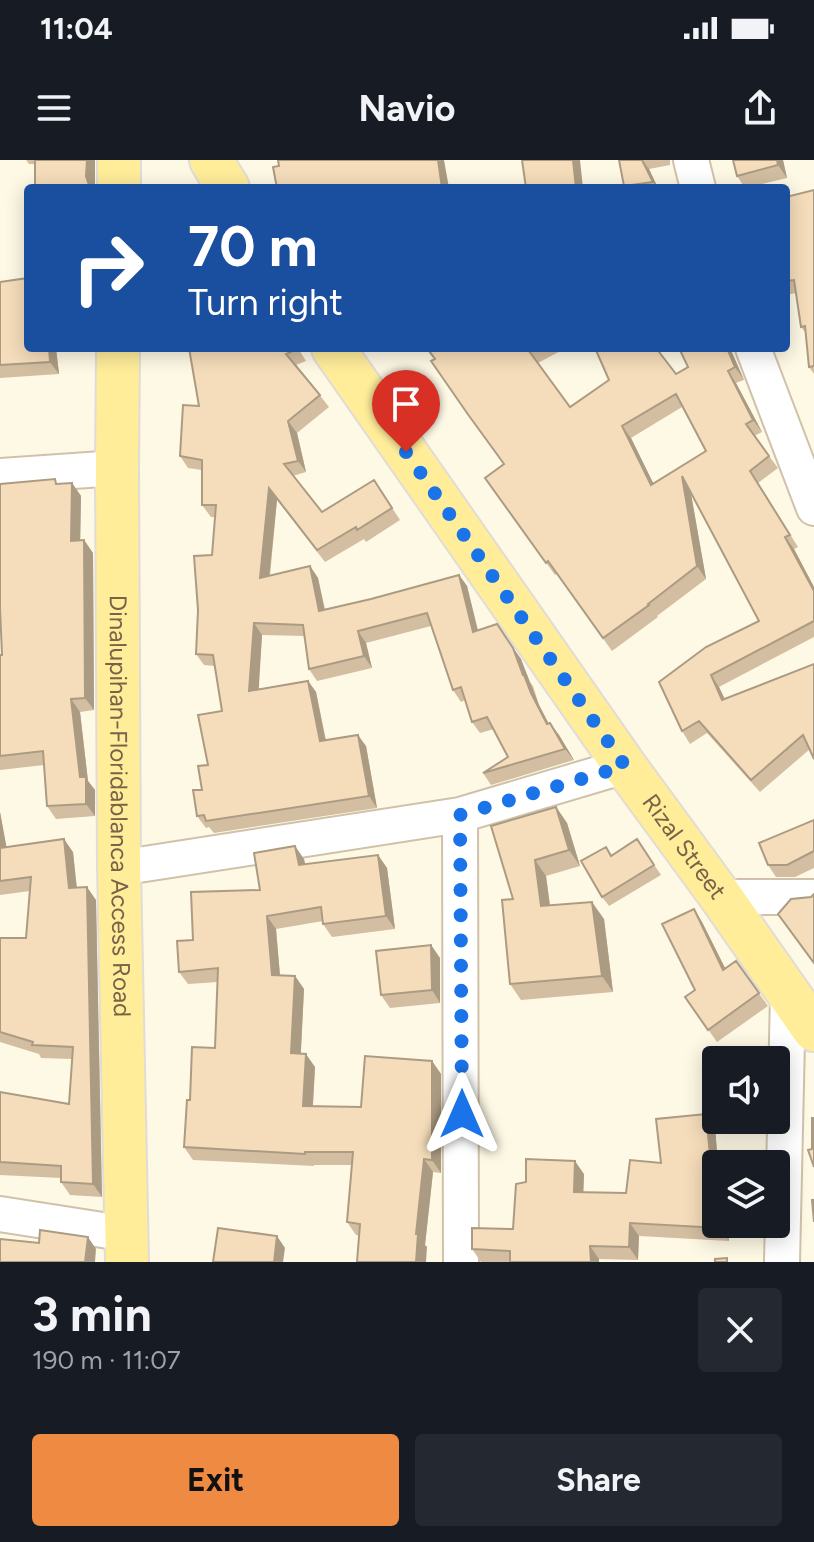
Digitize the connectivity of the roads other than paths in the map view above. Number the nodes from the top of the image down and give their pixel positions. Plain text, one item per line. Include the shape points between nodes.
1 (119, 160) edge
2 (211, 160) edge
3 (691, 160) edge
4 (119, 184) edge
5 (226, 184) edge
6 (697, 184) edge
7 (118, 352) edge
8 (336, 352) edge
9 (755, 352) edge
10 (117, 468) junction
11 (0, 476) edge
12 (814, 508) edge
13 (625, 766) junction
14 (460, 815) junction
15 (119, 868) junction
16 (721, 897) junction
17 (814, 897) edge
18 (788, 995) junction
19 (814, 1030) edge
20 (0, 1214) edge
21 (128, 1248) edge
22 (461, 1262) edge
23 (782, 1262) edge

1 - 4 main road
2 - 5 main road
3 - 6 street
7 - 10 main road, Dinalupihan-Floridablanca Access Road
8 - 13 main road, Rizal Street
9 - 12 street
10 - 11 street
10 - 15 main road, Dinalupihan-Floridablanca Access Road
13 - 14 street
13 - 16 main road, Rizal Street
14 - 15 street
14 - 22 street
15 - 21 main road, Dinalupihan-Floridablanca Access Road
16 - 17 street
16 - 18 main road, Rizal Street
18 - 19 main road, Rizal Street
18 - 23 street
20 - 21 street

